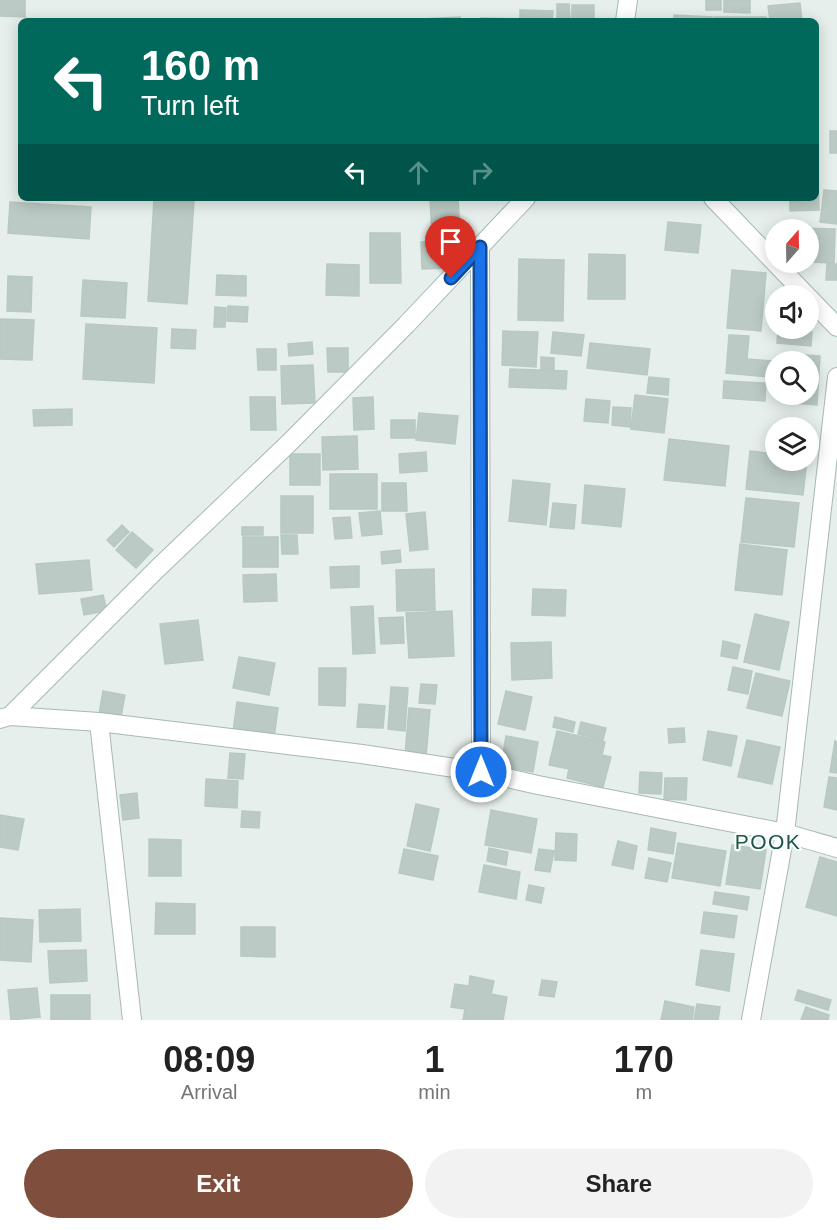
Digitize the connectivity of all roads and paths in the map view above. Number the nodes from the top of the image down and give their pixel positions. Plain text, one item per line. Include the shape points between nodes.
1 (628, 0) edge
2 (625, 18) edge
3 (523, 201) edge
4 (717, 201) edge
5 (480, 247) junction
6 (797, 285) edge
7 (819, 308) edge
8 (837, 327) edge
9 (837, 377) edge
10 (5, 717) edge
11 (99, 722) junction
12 (481, 772) junction
13 (785, 833) junction
14 (837, 848) edge
15 (132, 1020) edge
16 (751, 1020) edge

1 - 2 street
3 - 5 street
4 - 6 street
5 - 10 street via 289,443
5 - 12 street
7 - 8 street
9 - 13 street
10 - 11 street
11 - 12 street
11 - 15 street
12 - 13 street
13 - 14 street
13 - 16 street

